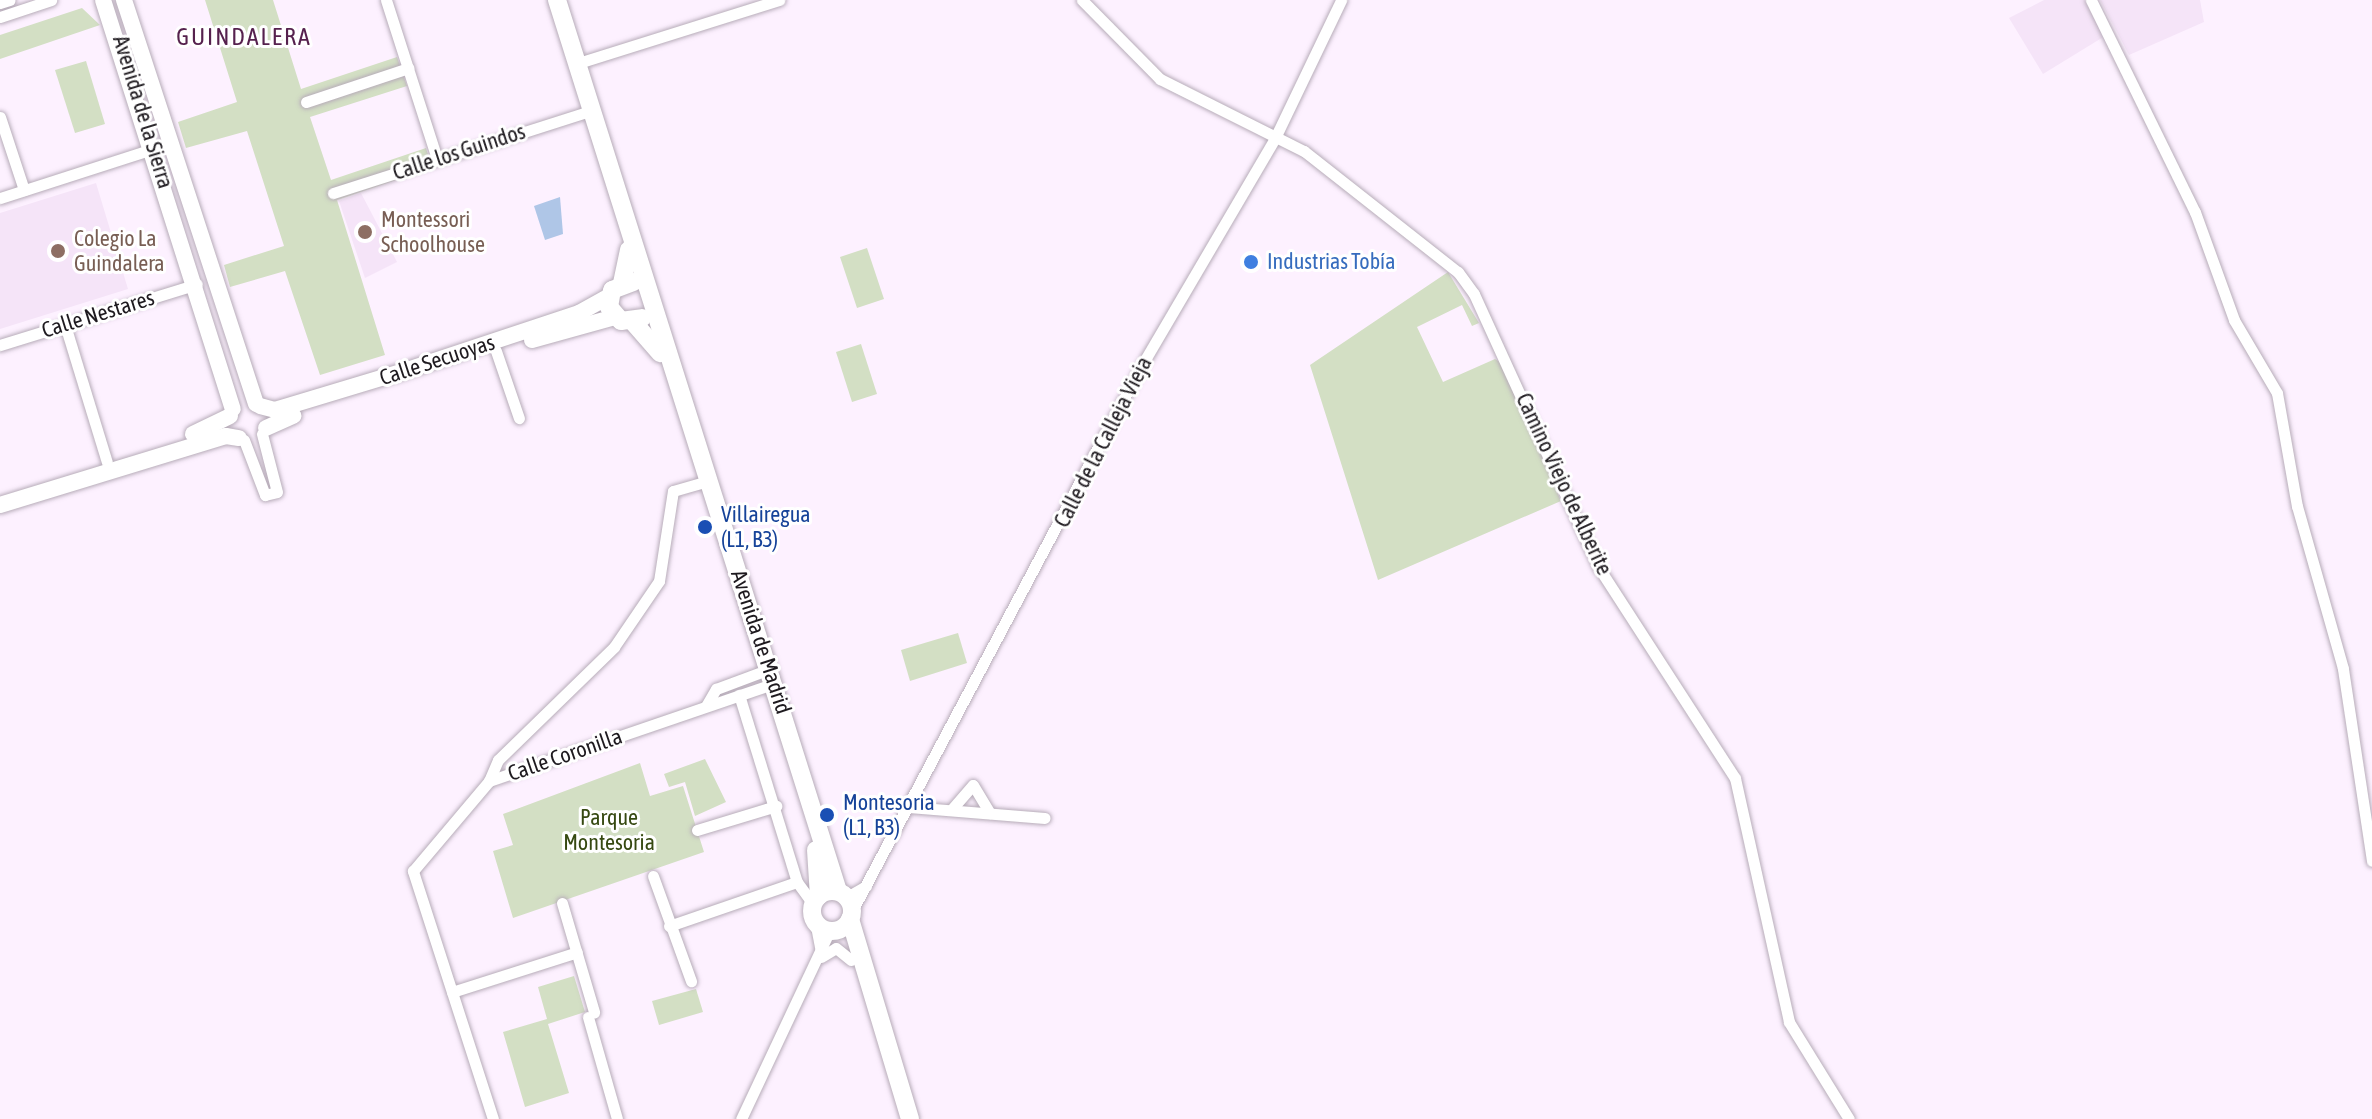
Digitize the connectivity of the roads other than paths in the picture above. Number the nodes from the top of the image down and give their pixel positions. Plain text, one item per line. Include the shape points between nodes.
1 (10, 0) edge
2 (51, 0) edge
3 (103, 0) edge
4 (124, 0) edge
5 (386, 0) edge
6 (547, 0) edge
7 (557, 0) edge
8 (779, 0) edge
9 (1082, 0) edge
10 (1341, 0) edge
11 (2091, 0) edge
12 (0, 3) edge
13 (0, 17) edge
14 (578, 63) junction
15 (408, 68) junction
16 (306, 102) dead end
17 (584, 113) junction
18 (0, 117) edge
19 (1275, 138) junction
20 (153, 149) junction
21 (437, 159) junction
22 (24, 190) junction
23 (333, 193) dead end
24 (0, 198) edge
25 (197, 284) junction
26 (616, 289) junction
27 (648, 297) junction
28 (624, 320) junction
29 (65, 325) junction
30 (0, 345) edge
31 (496, 351) junction
32 (258, 405) junction
33 (231, 413) junction
34 (519, 418) dead end
35 (264, 431) junction
36 (242, 439) junction
37 (107, 462) junction
38 (701, 483) junction
39 (0, 494) edge
40 (0, 505) edge
41 (761, 680) junction
42 (739, 695) junction
43 (706, 706) junction
44 (489, 781) junction
45 (776, 806) junction
46 (909, 807) junction
47 (951, 810) junction
48 (990, 813) junction
49 (1045, 818) dead end
50 (697, 830) dead end
51 (2372, 861) edge
52 (653, 876) dead end
53 (797, 882) junction
54 (562, 903) dead end
55 (833, 911) junction
56 (669, 926) junction
57 (577, 952) junction
58 (821, 958) junction
59 (851, 960) junction
60 (691, 981) dead end
61 (452, 992) junction
62 (493, 1119) edge
63 (617, 1119) edge
64 (741, 1119) edge
65 (900, 1119) edge
66 (910, 1119) edge
67 (1849, 1119) edge

1 - 12 street
2 - 13 street
3 - 20 main road, Avenida de la Sierra
4 - 32 main road, Avenida de la Sierra
5 - 15 street
6 - 17 main road
7 - 14 main road, Avenida de Madrid
8 - 14 street
9 - 19 street, Camino Viejo de Alberite via 1160,79
10 - 19 street, Calle de la Calleja Vieja
11 - 51 street via 2195,212 2234,320 2281,404 2297,506 2343,669
14 - 27 main road, Avenida de Madrid
15 - 16 street
15 - 21 street
17 - 21 street, Calle los Guindos
17 - 26 main road via 630,252
18 - 22 street
19 - 46 street, Calle de la Calleja Vieja via 1139,370
19 - 67 street, Camino Viejo de Alberite via 1304,151 1458,272 1489,317 1599,568 1735,778 1789,1022
20 - 22 street
20 - 25 main road, Avenida de la Sierra
21 - 23 street, Calle los Guindos
22 - 24 street
25 - 29 street, Calle Nestares
25 - 33 main road, Avenida de la Sierra
26 - 27 main road
26 - 28 main road
26 - 32 main road, Calle Secuoyas via 579,313 401,372 275,410
27 - 28 main road
27 - 55 main road, Avenida de Madrid
28 - 31 main road, Calle Secuoyas
28 - 38 main road, Avenida de Madrid via 656,344
29 - 30 street, Calle Nestares
29 - 37 street
31 - 34 street
31 - 35 main road, Calle Secuoyas
32 - 33 main road, Calle Secuoyas
32 - 35 main road, Avenida de la Sierra
33 - 36 main road, Avenida de la Sierra
33 - 37 main road
35 - 36 main road, Calle Secuoyas
35 - 36 street via 271,494
36 - 40 main road via 226,436
37 - 39 main road
38 - 41 main road, Avenida de Madrid
38 - 44 street via 673,491 659,581 614,647 498,760
41 - 42 street, Calle Coronilla
41 - 43 street, Calle Coronilla via 716,689
41 - 55 main road, Avenida de Madrid
42 - 43 street, Calle Coronilla
42 - 45 street
43 - 44 street, Calle Coronilla
44 - 61 street, Calle Coronilla via 413,871
45 - 50 street
45 - 53 street
46 - 47 street
46 - 55 street, Calle de la Calleja Vieja via 866,886
47 - 48 street
47 - 48 street via 973,785
48 - 49 street
52 - 56 street
53 - 55 street
53 - 56 street
54 - 57 street
55 - 58 street
55 - 59 main road, Avenida de Madrid
55 - 66 main road, Avenida de Madrid
56 - 60 street
57 - 61 street
57 - 63 street
58 - 59 street via 836,948
58 - 64 street
59 - 65 main road, Avenida de Madrid
61 - 62 street

